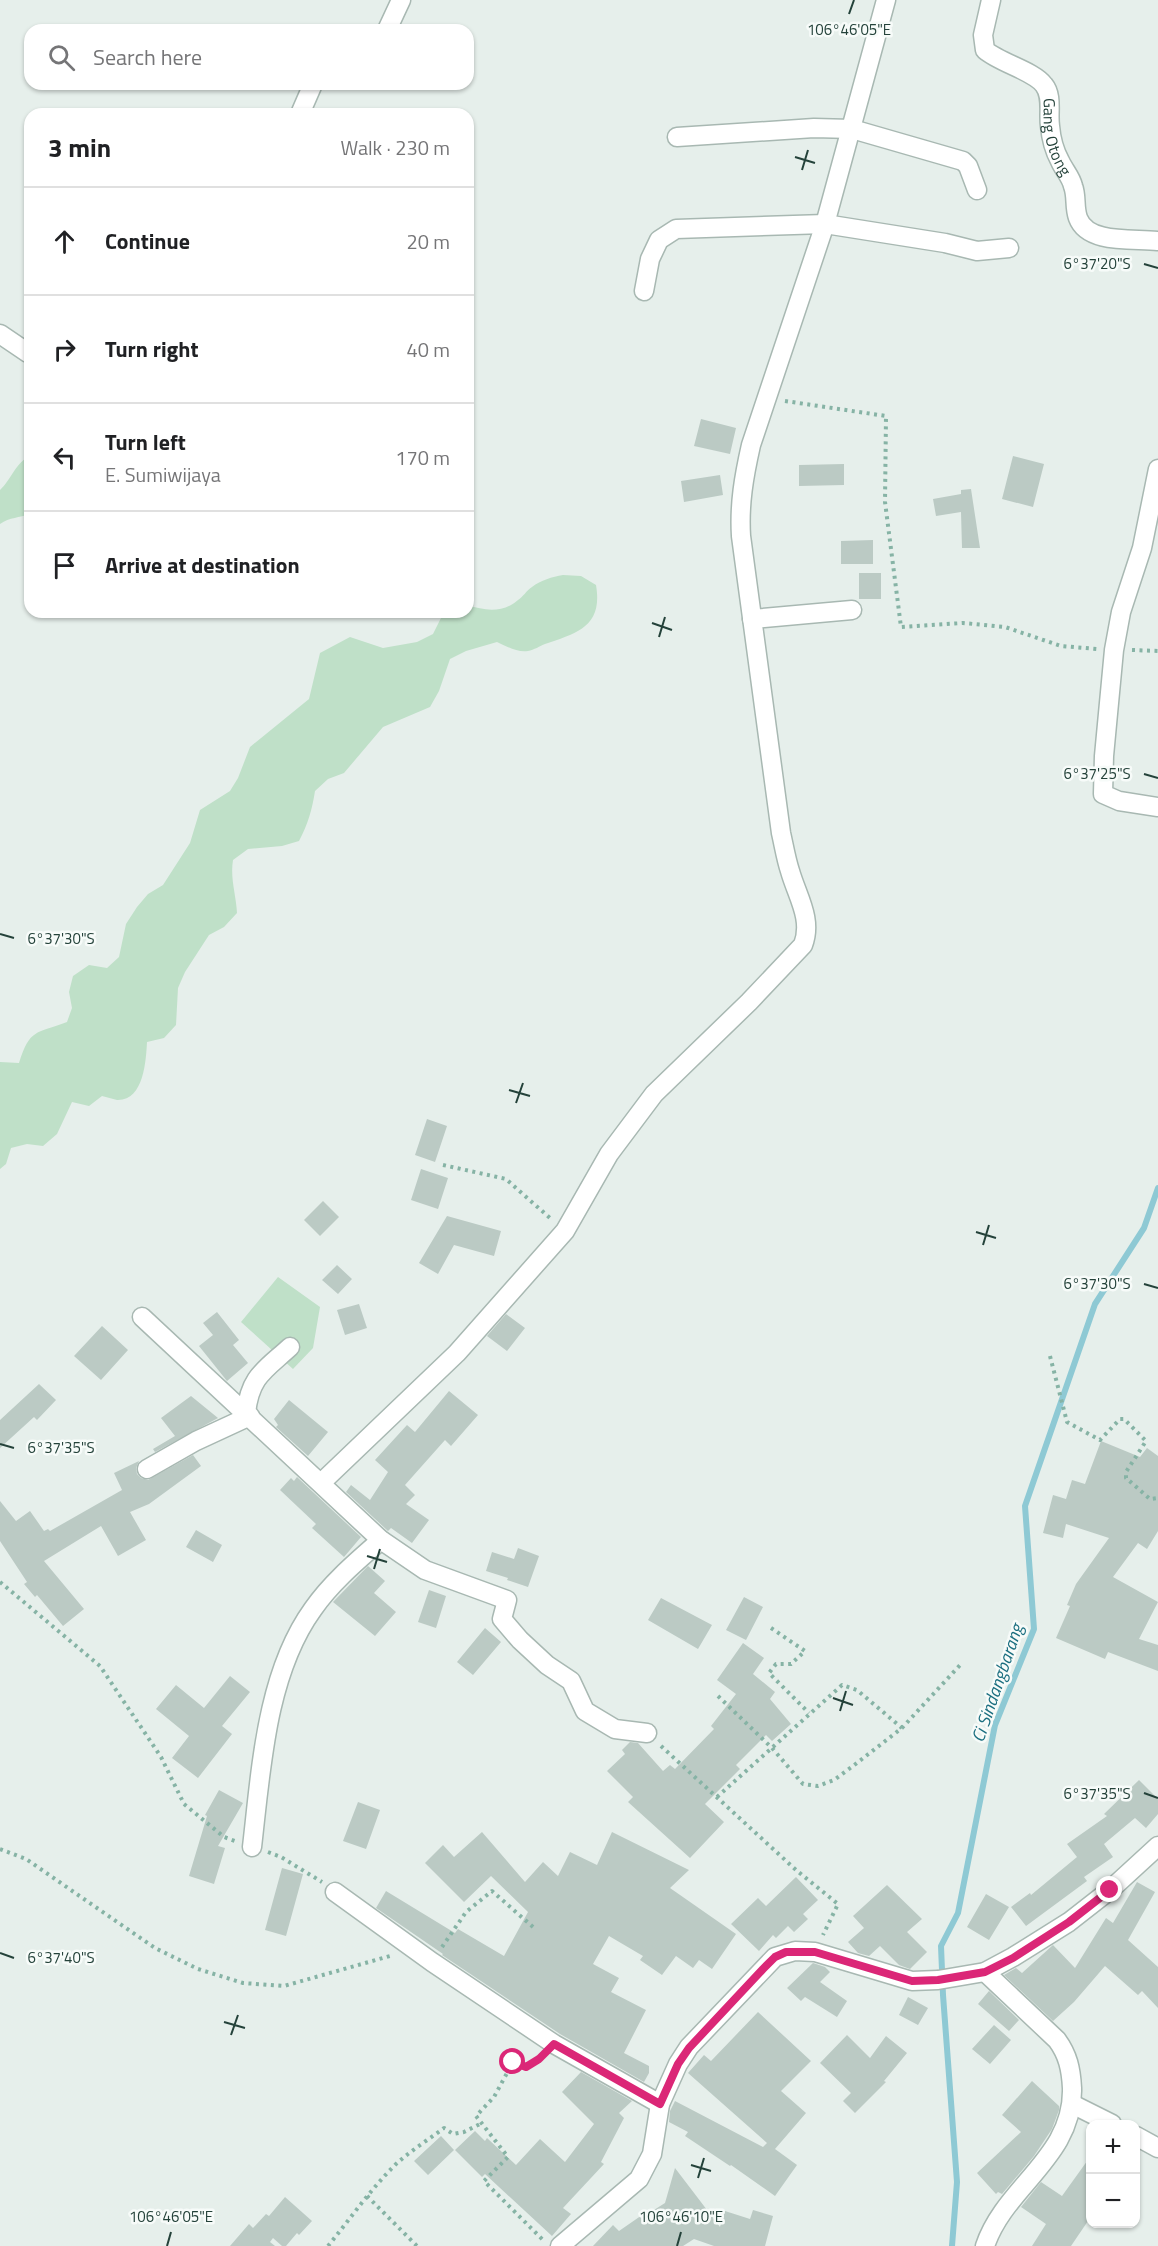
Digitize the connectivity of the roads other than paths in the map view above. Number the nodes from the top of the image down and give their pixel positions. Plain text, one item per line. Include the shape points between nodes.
1 (401, 0) edge
2 (886, 0) edge
3 (991, 0) edge
4 (390, 24) edge
5 (310, 90) edge
6 (303, 108) edge
7 (852, 129) junction
8 (677, 137) dead end
9 (977, 190) dead end
10 (825, 224) junction
11 (1158, 241) edge
12 (1010, 248) dead end
13 (644, 291) dead end
14 (0, 334) edge
15 (24, 350) edge
16 (1158, 469) edge
17 (852, 610) dead end
18 (752, 619) junction
19 (1158, 807) edge
20 (142, 1317) dead end
21 (290, 1347) dead end
22 (248, 1415) junction
23 (147, 1469) dead end
24 (321, 1483) junction
25 (381, 1540) junction
26 (647, 1733) road end
27 (1158, 1846) edge
28 (252, 1847) road end
29 (335, 1892) road end
30 (979, 1973) junction
31 (660, 2104) junction
32 (1072, 2104) junction
33 (1104, 2120) edge
34 (1140, 2138) edge
35 (1158, 2148) edge
36 (560, 2246) edge
37 (985, 2246) edge

1 - 4 street
2 - 7 street
3 - 11 street, Gang Otong via 983,35 985,50 1044,85 1053,145 1074,186 1079,221 1086,229 1112,238
5 - 6 street
7 - 8 street
7 - 9 street via 963,161
7 - 10 street
10 - 12 street via 976,251
10 - 13 street via 676,229 659,240 650,259
10 - 18 street via 744,476 741,536
14 - 15 street
16 - 19 street via 1142,548 1121,612 1114,650 1103,794 1119,801
17 - 18 street
18 - 24 street via 781,833 806,916 803,945 648,1101 609,1154 565,1231 458,1353
20 - 22 street
21 - 22 street via 255,1380 247,1402
22 - 23 street
22 - 24 street
24 - 25 street
25 - 26 street via 425,1570 507,1600 502,1619 547,1665 571,1681 585,1711 615,1729
25 - 28 street via 313,1608 296,1638 278,1681 267,1733
27 - 30 street via 1069,1922 1013,1958
29 - 31 street via 554,2044
30 - 31 street via 938,1980 902,1980 815,1952 786,1952 775,1957 689,2048
30 - 32 street via 1064,2049 1071,2073
31 - 36 street via 652,2154 639,2179
32 - 33 street
32 - 37 street via 1063,2133 1003,2210
34 - 35 street

